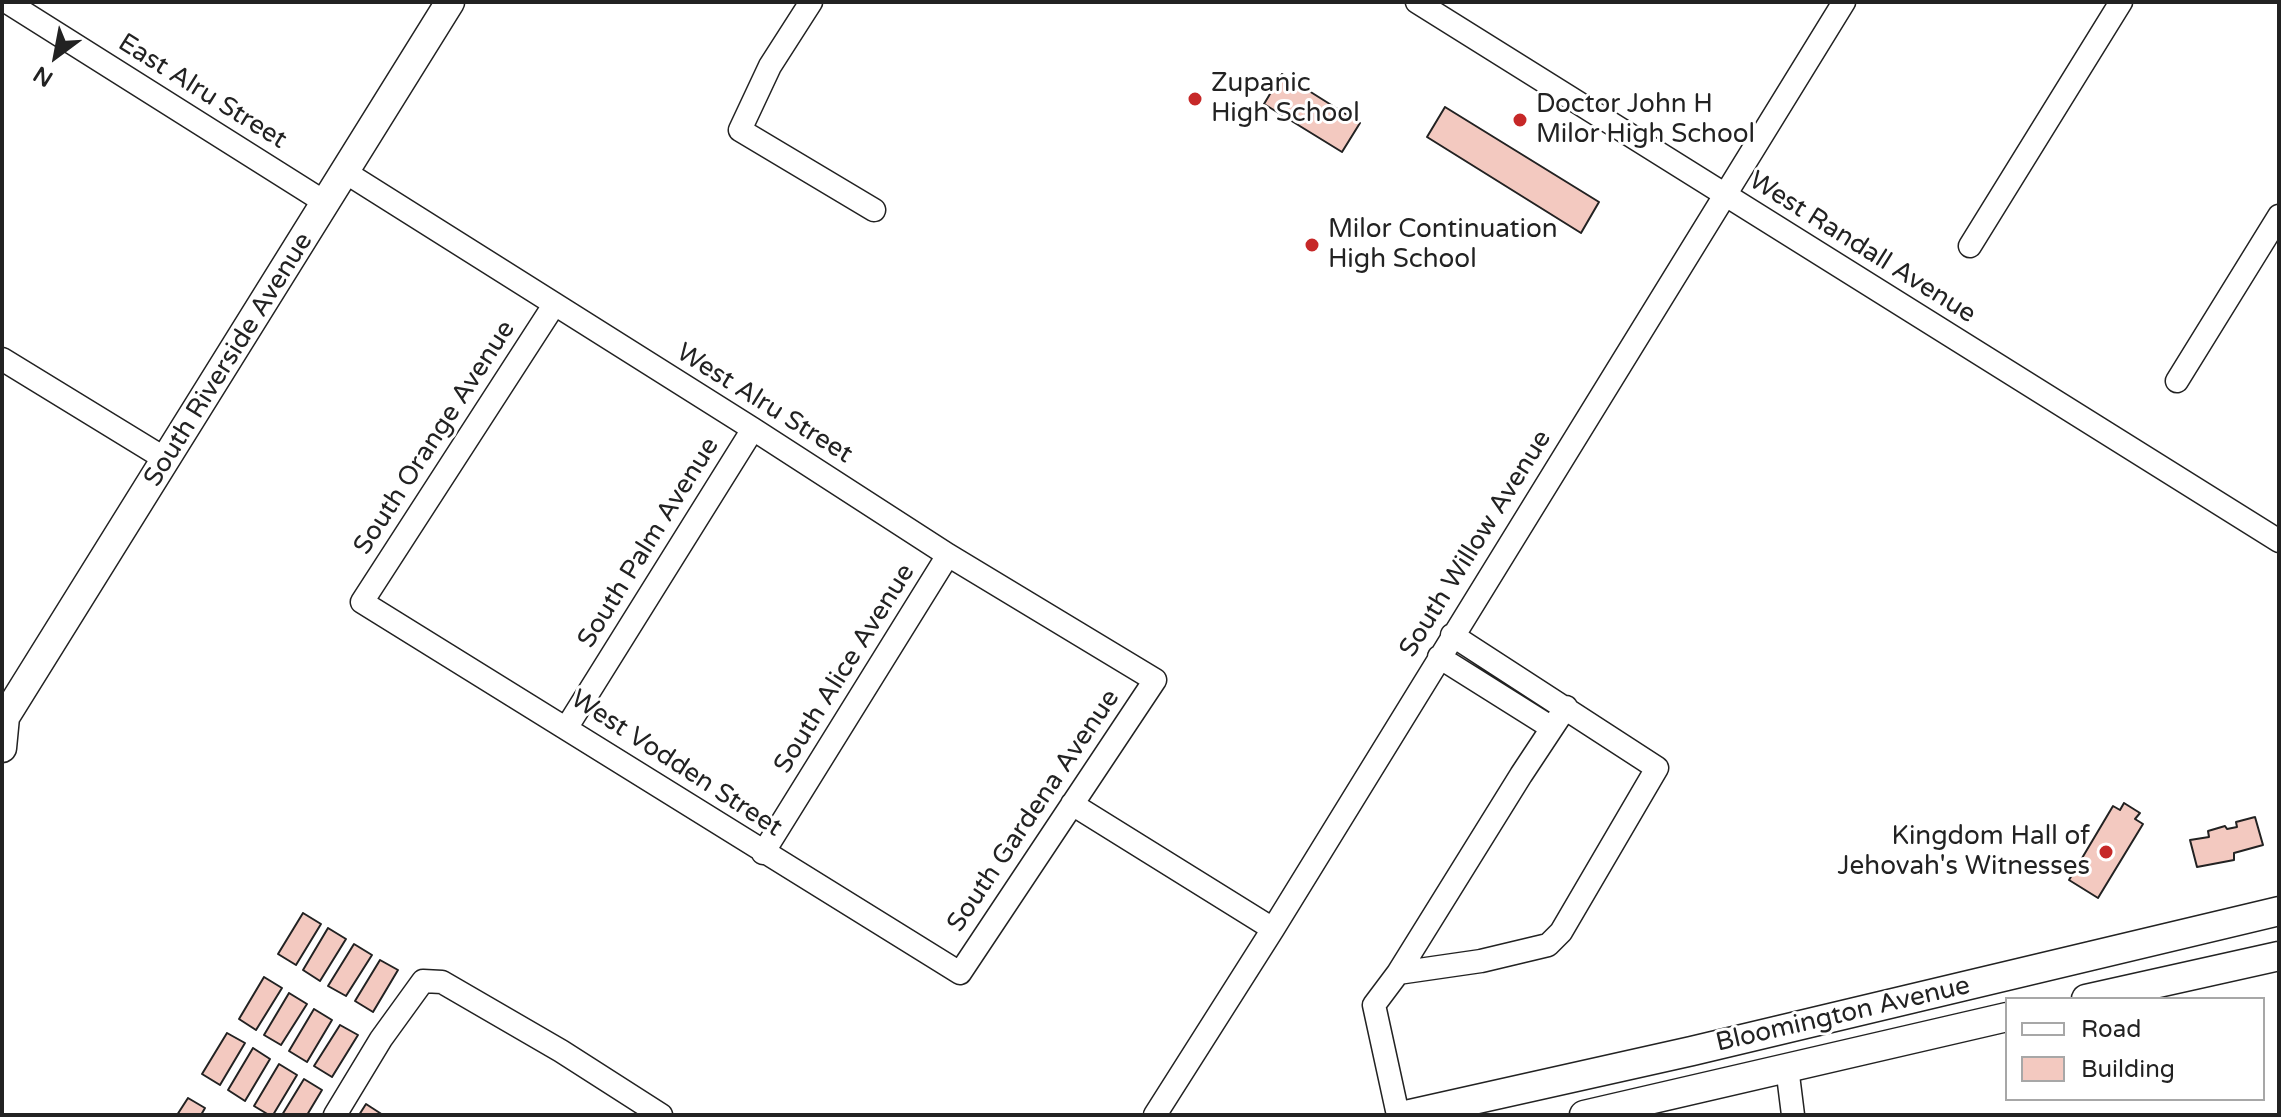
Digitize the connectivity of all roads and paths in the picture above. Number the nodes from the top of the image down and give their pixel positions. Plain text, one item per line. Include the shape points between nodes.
1 (7, 2) edge
2 (450, 2) edge
3 (811, 2) edge
4 (1417, 2) edge
5 (1844, 2) edge
6 (2121, 2) edge
7 (345, 172) junction
8 (1724, 195) junction
9 (326, 203) junction
10 (874, 210) dead end
11 (2279, 216) edge
12 (1970, 246) dead end
13 (554, 305) junction
14 (2, 359) edge
15 (2177, 381) dead end
16 (753, 429) junction
17 (167, 460) junction
18 (2279, 541) edge
19 (948, 555) junction
20 (362, 602) joint
21 (1452, 635) junction
22 (1439, 657) junction
23 (1155, 680) joint
24 (1566, 707) junction
25 (3, 717) edge
26 (567, 727) junction
27 (1552, 728) junction
28 (2, 748) edge
29 (1072, 804) junction
30 (763, 853) junction
31 (2279, 911) edge
32 (1273, 929) junction
33 (2279, 956) edge
34 (960, 973) joint
35 (1398, 973) junction
36 (2095, 997) edge
37 (2005, 1017) edge
38 (1787, 1067) junction
39 (335, 1115) edge
40 (661, 1115) edge
41 (1155, 1115) edge
42 (1398, 1115) edge
43 (1406, 1115) edge
44 (1584, 1115) edge
45 (1793, 1115) edge

1 - 9 street, East Alru Street
2 - 7 main road, South Riverside Avenue
3 - 10 street via 770,66 740,130
4 - 8 street, West Randall Avenue
5 - 8 street, South Willow Avenue
6 - 12 street
7 - 9 main road, South Riverside Avenue
7 - 13 street, West Alru Street
8 - 18 street, West Randall Avenue
8 - 21 street, South Willow Avenue
9 - 17 main road, South Riverside Avenue
11 - 15 street
13 - 16 street, West Alru Street
13 - 20 street, South Orange Avenue
14 - 17 street
16 - 19 street, West Alru Street
16 - 26 street, South Palm Avenue
17 - 25 main road, South Riverside Avenue
19 - 23 street, West Alru Street
19 - 30 street, South Alice Avenue
20 - 26 street, West Vodden Street
21 - 22 street, South Willow Avenue
21 - 24 street
22 - 27 street
22 - 32 street, South Willow Avenue
23 - 29 street, South Gardena Avenue
24 - 27 street
24 - 35 street via 1657,768 1561,932 1548,945
25 - 28 main road, South Riverside Avenue
26 - 30 street, West Vodden Street
27 - 35 street
29 - 32 street
29 - 34 street, South Gardena Avenue
30 - 34 street, West Vodden Street
31 - 43 main road, Bloomington Avenue
32 - 41 street, South Willow Avenue
33 - 36 main road
35 - 42 street via 1374,1005
37 - 38 main road, Bloomington Avenue
38 - 44 main road, Bloomington Avenue
38 - 45 street
39 - 40 street via 423,981 442,982

